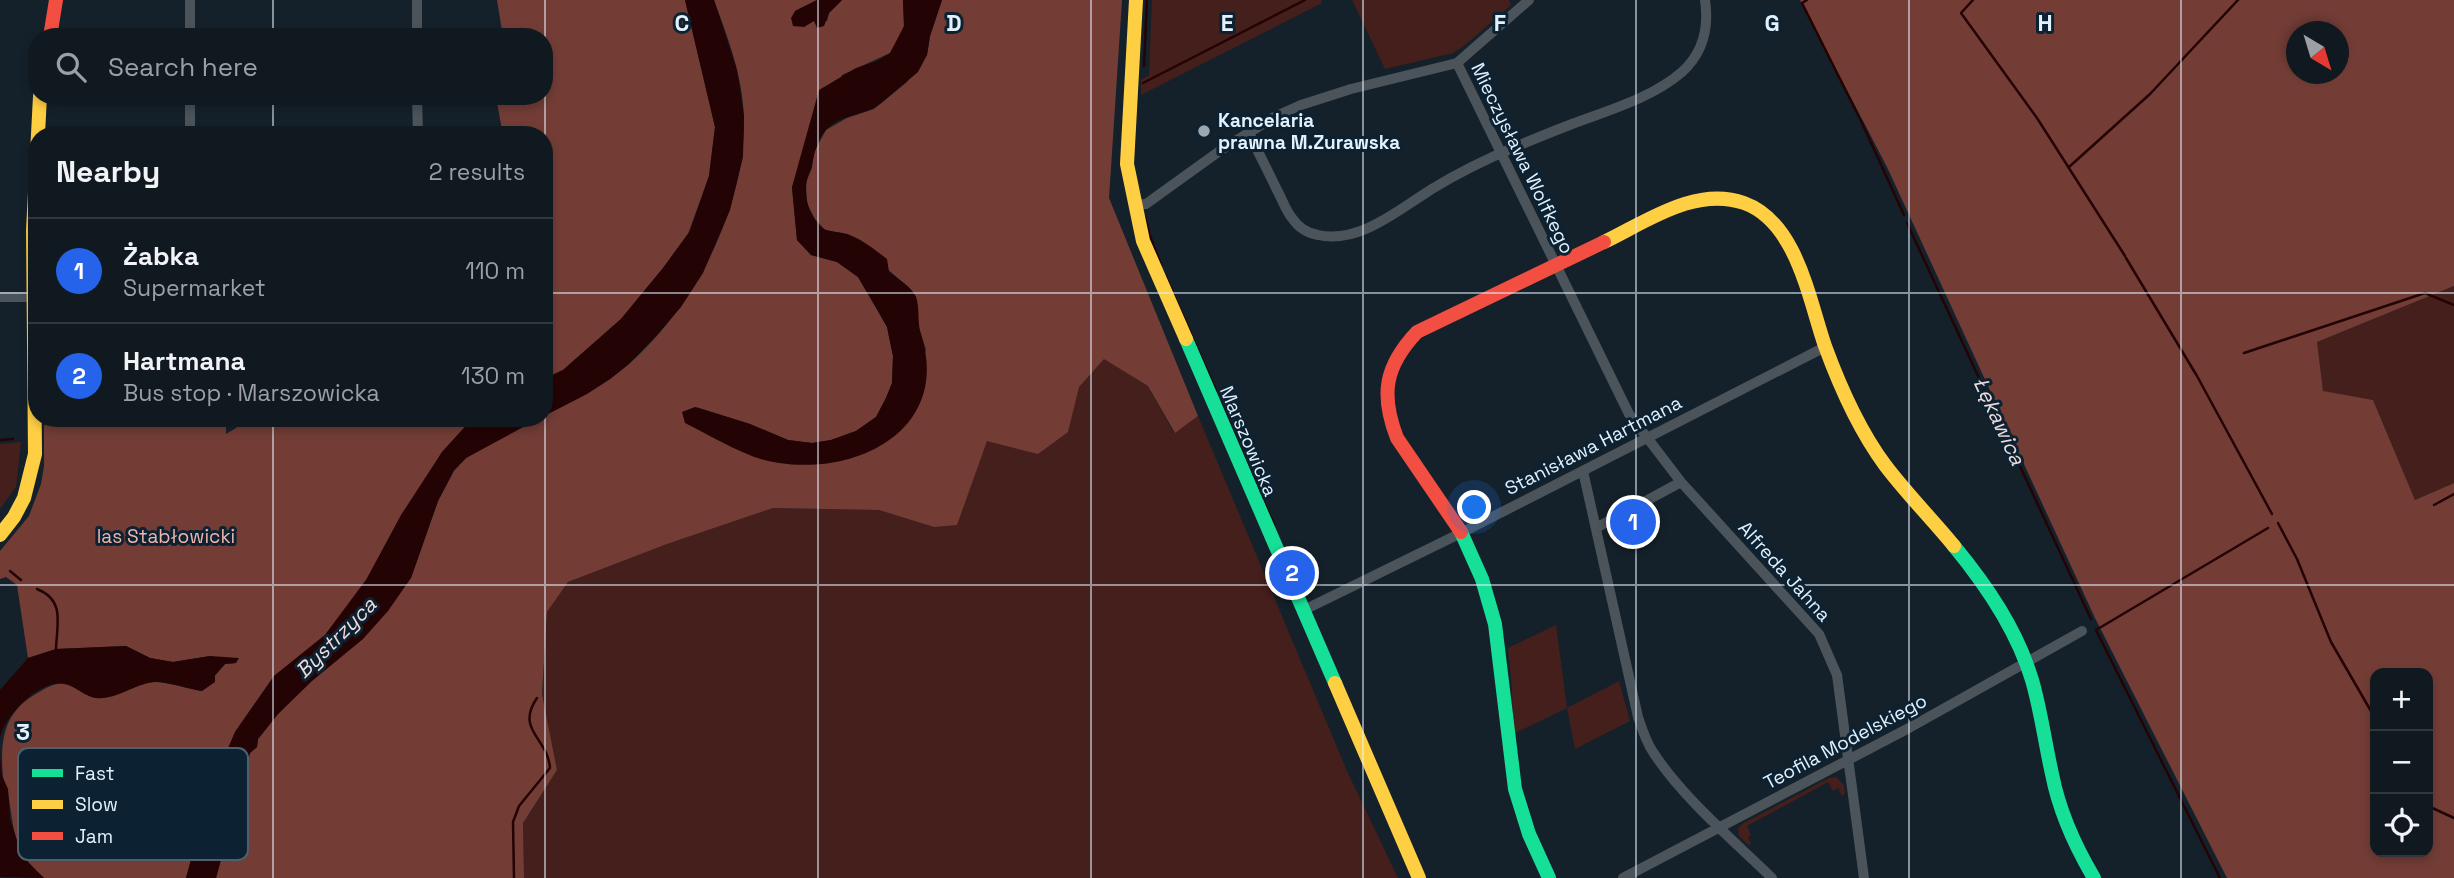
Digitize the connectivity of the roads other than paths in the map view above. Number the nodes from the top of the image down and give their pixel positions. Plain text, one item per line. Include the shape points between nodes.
1 (56, 0) edge
2 (190, 0) edge
3 (417, 0) edge
4 (1136, 0) edge
5 (1529, 0) edge
6 (1705, 0) edge
7 (51, 28) edge
8 (190, 28) edge
9 (417, 28) edge
10 (1457, 63) junction
11 (39, 105) edge
12 (190, 105) edge
13 (417, 105) edge
14 (36, 126) edge
15 (190, 126) edge
16 (418, 126) edge
17 (1249, 133) junction
18 (1502, 152) junction
19 (1134, 205) junction
20 (1557, 266) junction
21 (0, 297) edge
22 (28, 297) edge
23 (1825, 347) junction
24 (35, 427) edge
25 (1644, 437) junction
26 (1583, 471) junction
27 (1681, 482) junction
28 (1596, 527) junction
29 (1461, 533) junction
30 (0, 535) edge
31 (1302, 611) junction
32 (2082, 631) dead end
33 (2027, 664) junction
34 (1848, 761) junction
35 (1720, 827) junction
36 (1636, 876) edge
37 (1419, 878) edge
38 (1549, 878) edge
39 (1623, 878) edge
40 (1772, 878) edge
41 (1864, 878) edge
42 (2094, 878) edge

1 - 7 street
2 - 8 street
3 - 9 street
4 - 19 street, Marszowicka via 1127,164
5 - 10 street
6 - 18 street via 1707,24 1700,49 1676,77 1625,104
10 - 17 street, Mieczysława Wolfkego via 1301,105
10 - 18 street, Mieczysława Wolfkego
11 - 14 street
12 - 15 street
13 - 16 street
17 - 18 street via 1291,218 1319,235 1362,230
17 - 19 street, Mieczysława Wolfkego via 1146,204
18 - 20 street, Mieczysława Wolfkego
19 - 31 street, Marszowicka via 1155,272
20 - 23 street via 1690,201 1738,200 1773,223 1793,253
20 - 25 street, Mieczysława Wolfkego
20 - 29 street via 1417,332 1397,352 1388,377 1388,407 1396,435
21 - 22 street
23 - 25 street, Stanisława Hartmana
23 - 33 street via 1859,423 1882,460 1968,565 2006,620
24 - 30 street via 30,482
25 - 26 street, Stanisława Hartmana
25 - 27 street, Alfreda Jahna
26 - 28 street
26 - 29 street, Stanisława Hartmana
27 - 28 street
27 - 34 street, Alfreda Jahna via 1819,634 1837,674
28 - 35 street via 1637,717 1666,771
29 - 31 street, Stanisława Hartmana
29 - 38 street via 1482,579 1495,624 1515,794
31 - 37 street, Marszowicka
32 - 33 street, Teofila Modelskiego
33 - 34 street, Teofila Modelskiego
33 - 42 street via 2053,779
34 - 35 street, Teofila Modelskiego
34 - 41 street, Alfreda Jahna
35 - 36 street, Teofila Modelskiego
35 - 40 street
36 - 39 street, Teofila Modelskiego

